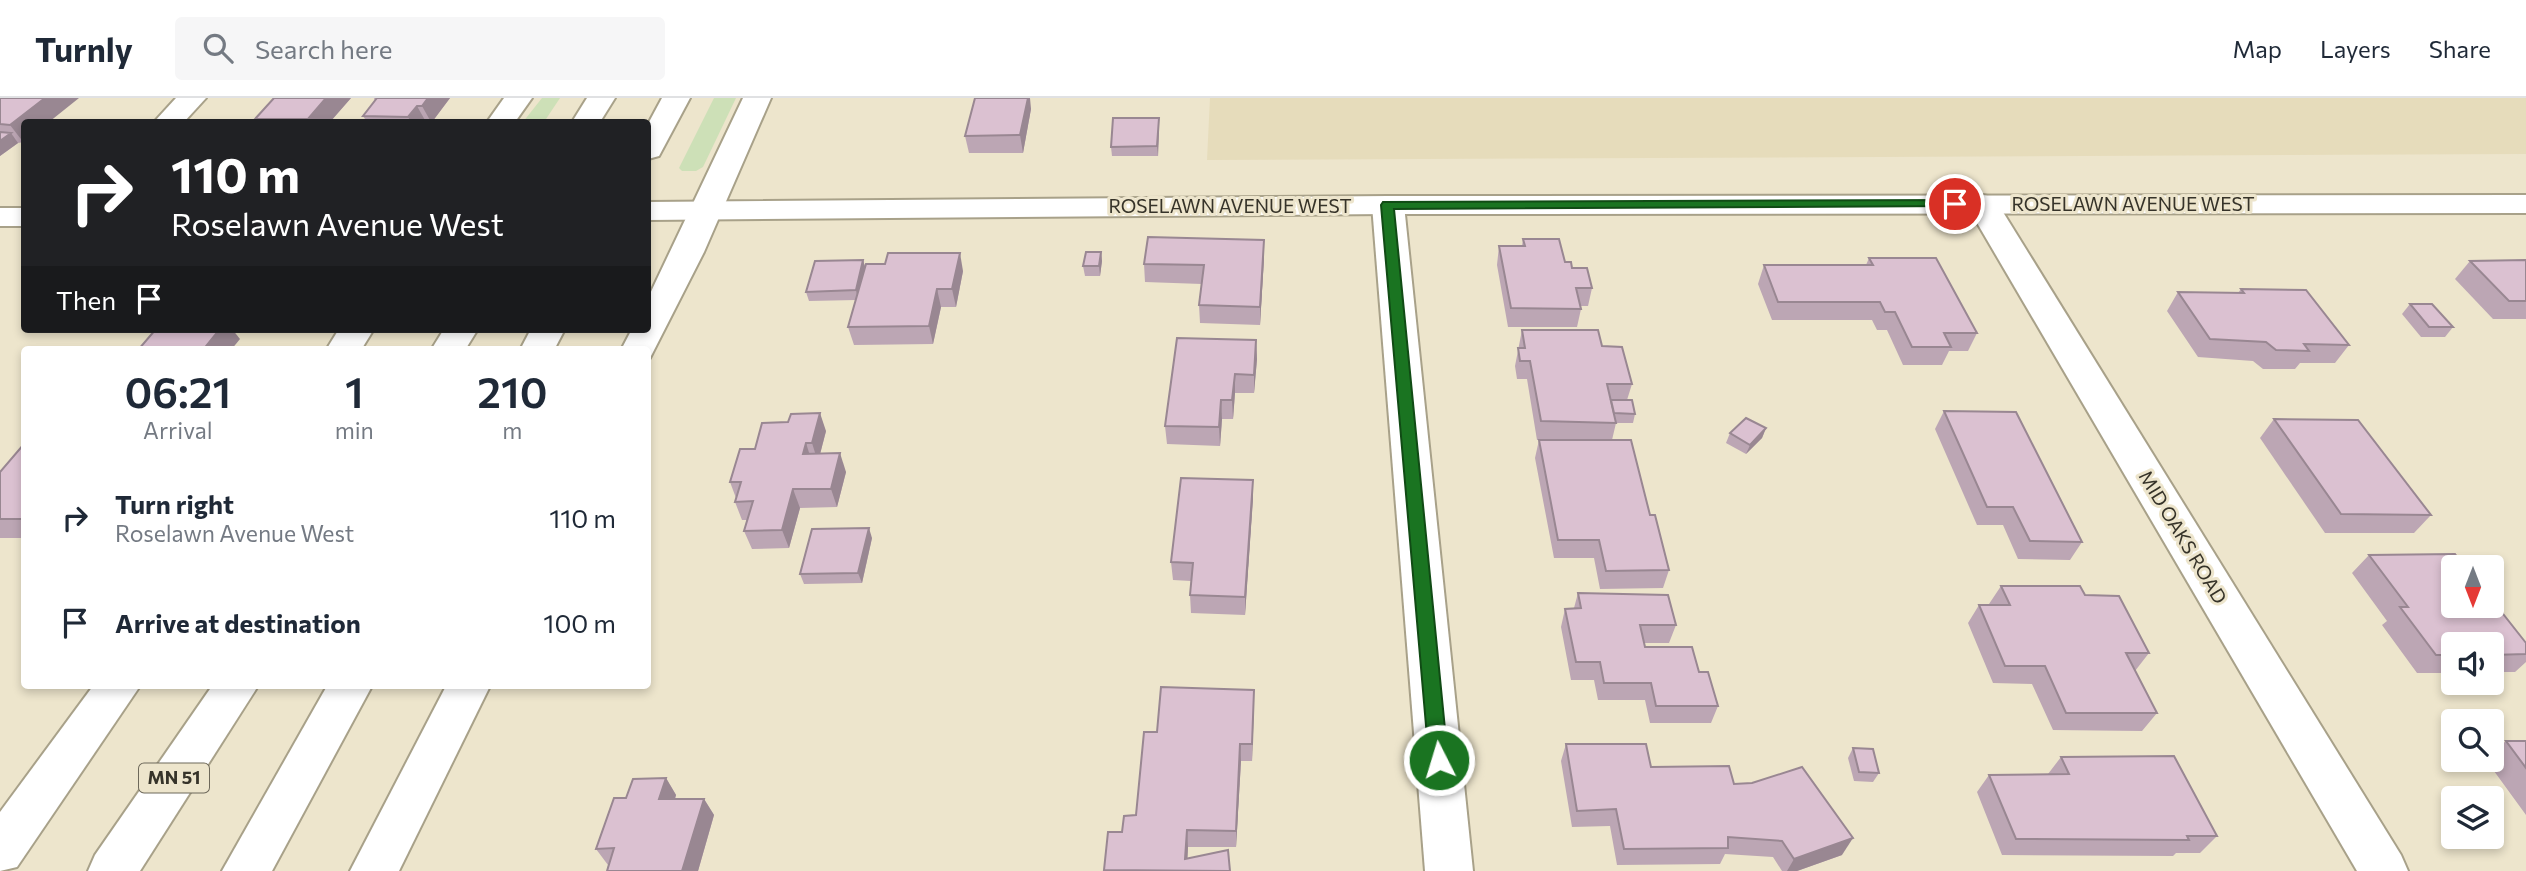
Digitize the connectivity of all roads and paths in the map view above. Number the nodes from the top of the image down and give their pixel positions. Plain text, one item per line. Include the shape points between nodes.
1 (192, 98) edge
2 (518, 98) edge
3 (601, 98) edge
4 (676, 98) edge
5 (757, 98) edge
6 (170, 119) edge
7 (503, 119) edge
8 (588, 119) edge
9 (651, 144) edge
10 (1982, 204) junction
11 (2526, 204) edge
12 (1388, 205) junction
13 (651, 211) edge
14 (705, 211) junction
15 (0, 217) edge
16 (21, 217) edge
17 (651, 324) edge
18 (116, 689) edge
19 (234, 689) edge
20 (348, 689) edge
21 (465, 689) edge
22 (0, 851) edge
23 (112, 871) edge
24 (246, 871) edge
25 (374, 871) edge
26 (1449, 871) edge
27 (2384, 871) edge

1 - 6 street
2 - 7 street
3 - 8 street
4 - 9 street
5 - 14 street
10 - 11 street, ROSELAWN AVENUE WEST
10 - 12 street, ROSELAWN AVENUE WEST
10 - 27 street, MID OAKS ROAD
12 - 14 street, ROSELAWN AVENUE WEST
12 - 26 street
13 - 14 street, ROSELAWN AVENUE WEST
14 - 17 street
15 - 16 street
18 - 22 street
19 - 23 street, MN 51
20 - 24 street
21 - 25 street

